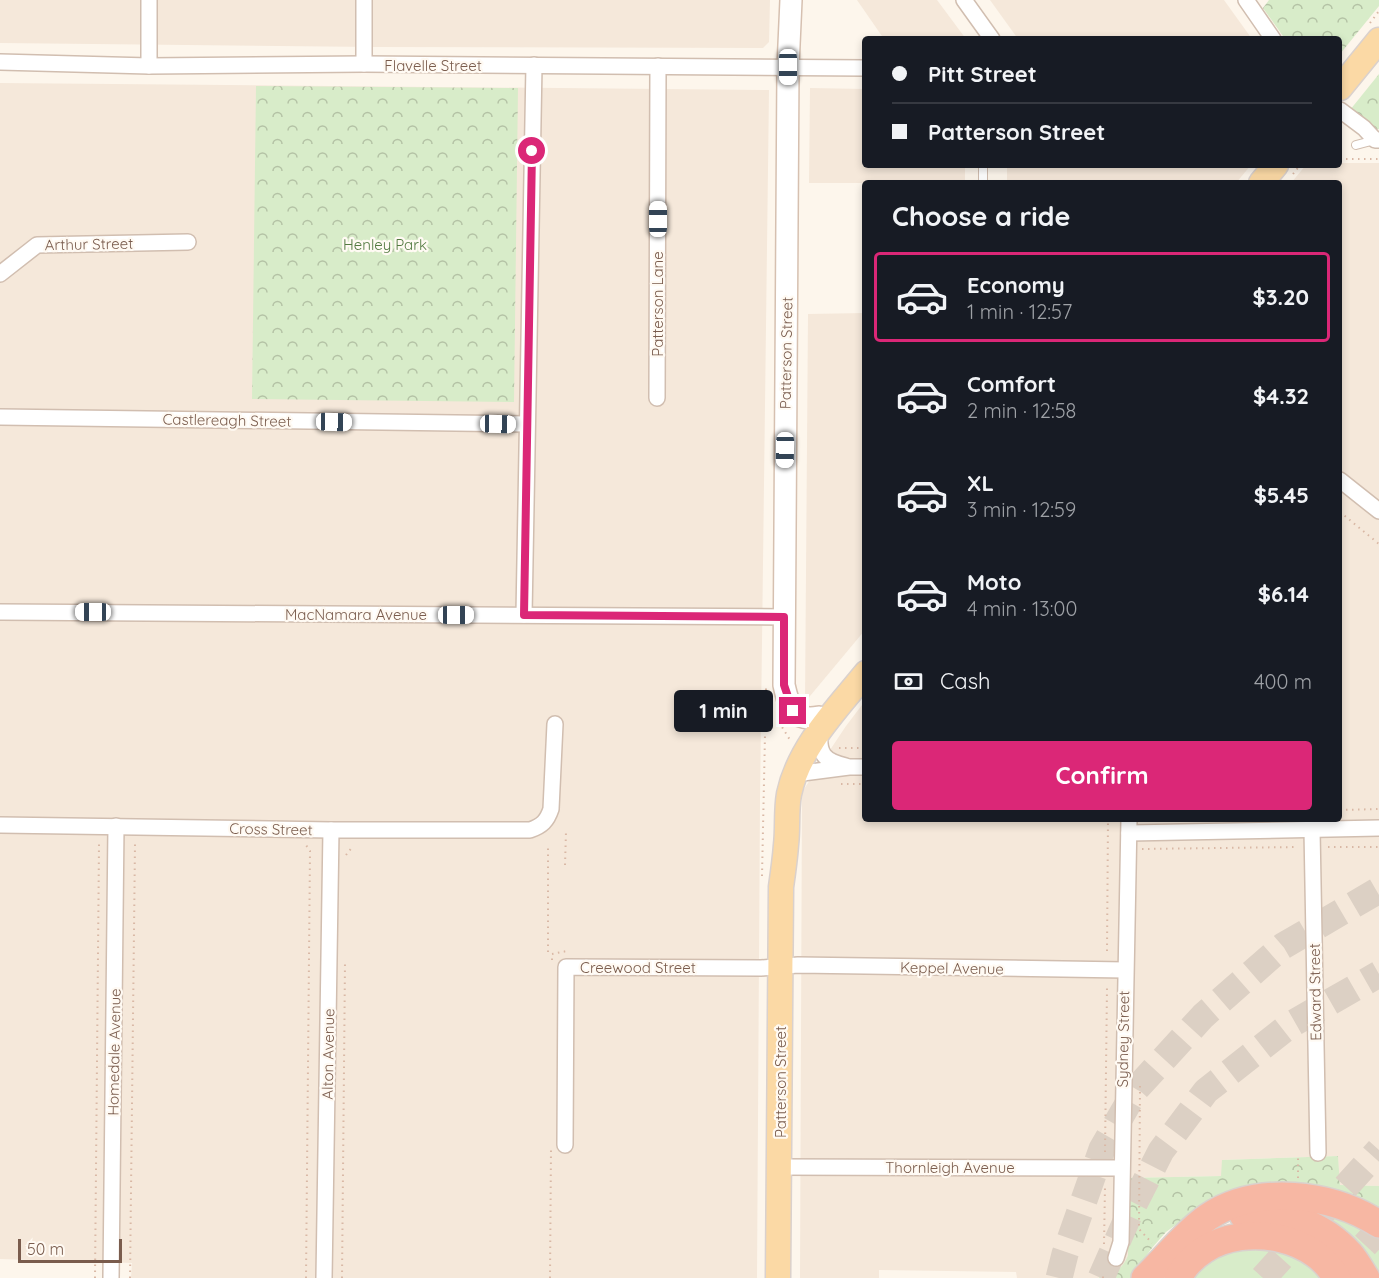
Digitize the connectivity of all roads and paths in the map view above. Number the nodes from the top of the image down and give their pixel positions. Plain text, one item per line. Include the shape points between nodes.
1 (149, 0) edge
2 (364, 0) edge
3 (791, 0) edge
4 (964, 0) edge
5 (1246, 0) edge
6 (990, 36) edge
7 (1271, 36) edge
8 (1379, 40) edge
9 (0, 62) edge
10 (364, 64) junction
11 (534, 65) junction
12 (150, 66) junction
13 (658, 66) junction
14 (788, 67) junction
15 (862, 68) edge
16 (1342, 86) edge
17 (1342, 112) edge
18 (1377, 140) edge
19 (1356, 145) dead end
20 (1342, 159) edge
21 (1379, 159) edge
22 (1274, 168) edge
23 (1264, 180) edge
24 (188, 242) dead end
25 (0, 274) edge
26 (657, 398) dead end
27 (0, 417) edge
28 (527, 424) junction
29 (1342, 482) edge
30 (1379, 511) edge
31 (1342, 514) edge
32 (1379, 544) edge
33 (0, 612) edge
34 (524, 615) junction
35 (784, 617) junction
36 (862, 669) edge
37 (862, 679) edge
38 (775, 682) junction
39 (778, 720) dead end
40 (555, 724) dead end
41 (824, 731) junction
42 (862, 746) edge
43 (794, 763) junction
44 (849, 767) junction
45 (862, 767) edge
46 (1379, 809) edge
47 (1342, 810) edge
48 (1108, 822) edge
49 (0, 825) edge
50 (116, 826) junction
51 (1129, 826) edge
52 (1379, 828) edge
53 (331, 830) junction
54 (1312, 830) junction
55 (566, 832) dead end
56 (99, 844) dead end
57 (135, 844) dead end
58 (548, 844) dead end
59 (306, 845) dead end
60 (353, 846) dead end
61 (1312, 847) junction
62 (1379, 847) edge
63 (1142, 849) dead end
64 (346, 865) dead end
65 (565, 865) dead end
66 (772, 885) junction
67 (575, 951) dead end
68 (1107, 951) dead end
69 (548, 952) dead end
70 (345, 960) dead end
71 (552, 965) dead end
72 (780, 968) junction
73 (1125, 970) junction
74 (1107, 988) dead end
75 (1140, 1082) dead end
76 (558, 1144) joint
77 (1105, 1152) dead end
78 (1318, 1154) dead end
79 (1298, 1155) dead end
80 (779, 1167) junction
81 (1121, 1168) junction
82 (1298, 1181) dead end
83 (1105, 1187) dead end
84 (1379, 1224) edge
85 (1110, 1254) joint
86 (1166, 1259) edge
87 (95, 1278) edge
88 (111, 1278) edge
89 (130, 1278) edge
90 (306, 1278) edge
91 (324, 1278) edge
92 (342, 1278) edge
93 (550, 1278) edge
94 (778, 1278) edge
95 (1145, 1278) edge
96 (1337, 1278) edge
97 (1366, 1278) edge

1 - 12 street
2 - 10 street
3 - 14 street, Patterson Street
4 - 6 street
5 - 7 street
8 - 16 main road
9 - 12 street, Flavelle Street
10 - 11 street, Flavelle Street
10 - 12 street, Flavelle Street
11 - 13 street, Flavelle Street
11 - 28 street
13 - 14 street, Flavelle Street
13 - 26 street, Patterson Lane
14 - 15 street, Flavelle Street
14 - 35 street, Patterson Street
17 - 18 street
18 - 19 lane
20 - 21 path
22 - 23 main road
24 - 25 street, Arthur Street via 37,245
27 - 28 street, Castlereagh Street
28 - 34 street
29 - 30 street
31 - 32 path
33 - 34 street, MacNamara Avenue
34 - 35 street, MacNamara Avenue
35 - 38 street, Patterson Street
36 - 41 main road
37 - 41 main road
38 - 41 street, Patterson Street via 795,714
38 - 66 path
39 - 43 path via 788,735
40 - 53 street, Cross Street via 551,809 541,826 530,830
41 - 42 path
41 - 43 main road, Patterson Street
41 - 44 street via 819,743 822,752 834,763
43 - 44 street
43 - 66 main road, Patterson Street via 782,780 779,795
44 - 45 street
46 - 47 path
48 - 68 path
49 - 50 street, Cross Street
50 - 53 street, Cross Street
50 - 88 street, Homedale Avenue
51 - 54 street
51 - 73 street, Sydney Street
52 - 54 street
53 - 91 street, Alton Avenue
54 - 61 street, Edward Street
55 - 65 path
56 - 87 path
57 - 89 path
58 - 69 path
59 - 90 path via 310,851
60 - 64 path via 346,853
61 - 62 path
61 - 63 path
61 - 78 street, Edward Street
66 - 72 main road, Patterson Street
67 - 71 path via 552,954
70 - 92 path
72 - 73 street, Keppel Avenue via 798,965
72 - 76 street, Creewood Street via 566,967
72 - 80 main road, Patterson Street
73 - 81 street, Sydney Street
74 - 77 path
75 - 86 path via 1139,1229
76 - 93 path
79 - 82 path
80 - 81 street, Thornleigh Avenue
80 - 94 main road, Patterson Street
81 - 85 street, Sydney Street via 1121,1242
83 - 85 path
84 - 86 highway via 1366,1215 1328,1202 1283,1196 1258,1198 1237,1203 1207,1218
86 - 95 highway
86 - 96 highway via 1182,1270 1212,1245 1231,1237 1251,1235 1296,1244 1315,1254
86 - 97 highway via 1199,1232 1225,1219 1269,1213 1321,1230 1350,1254

